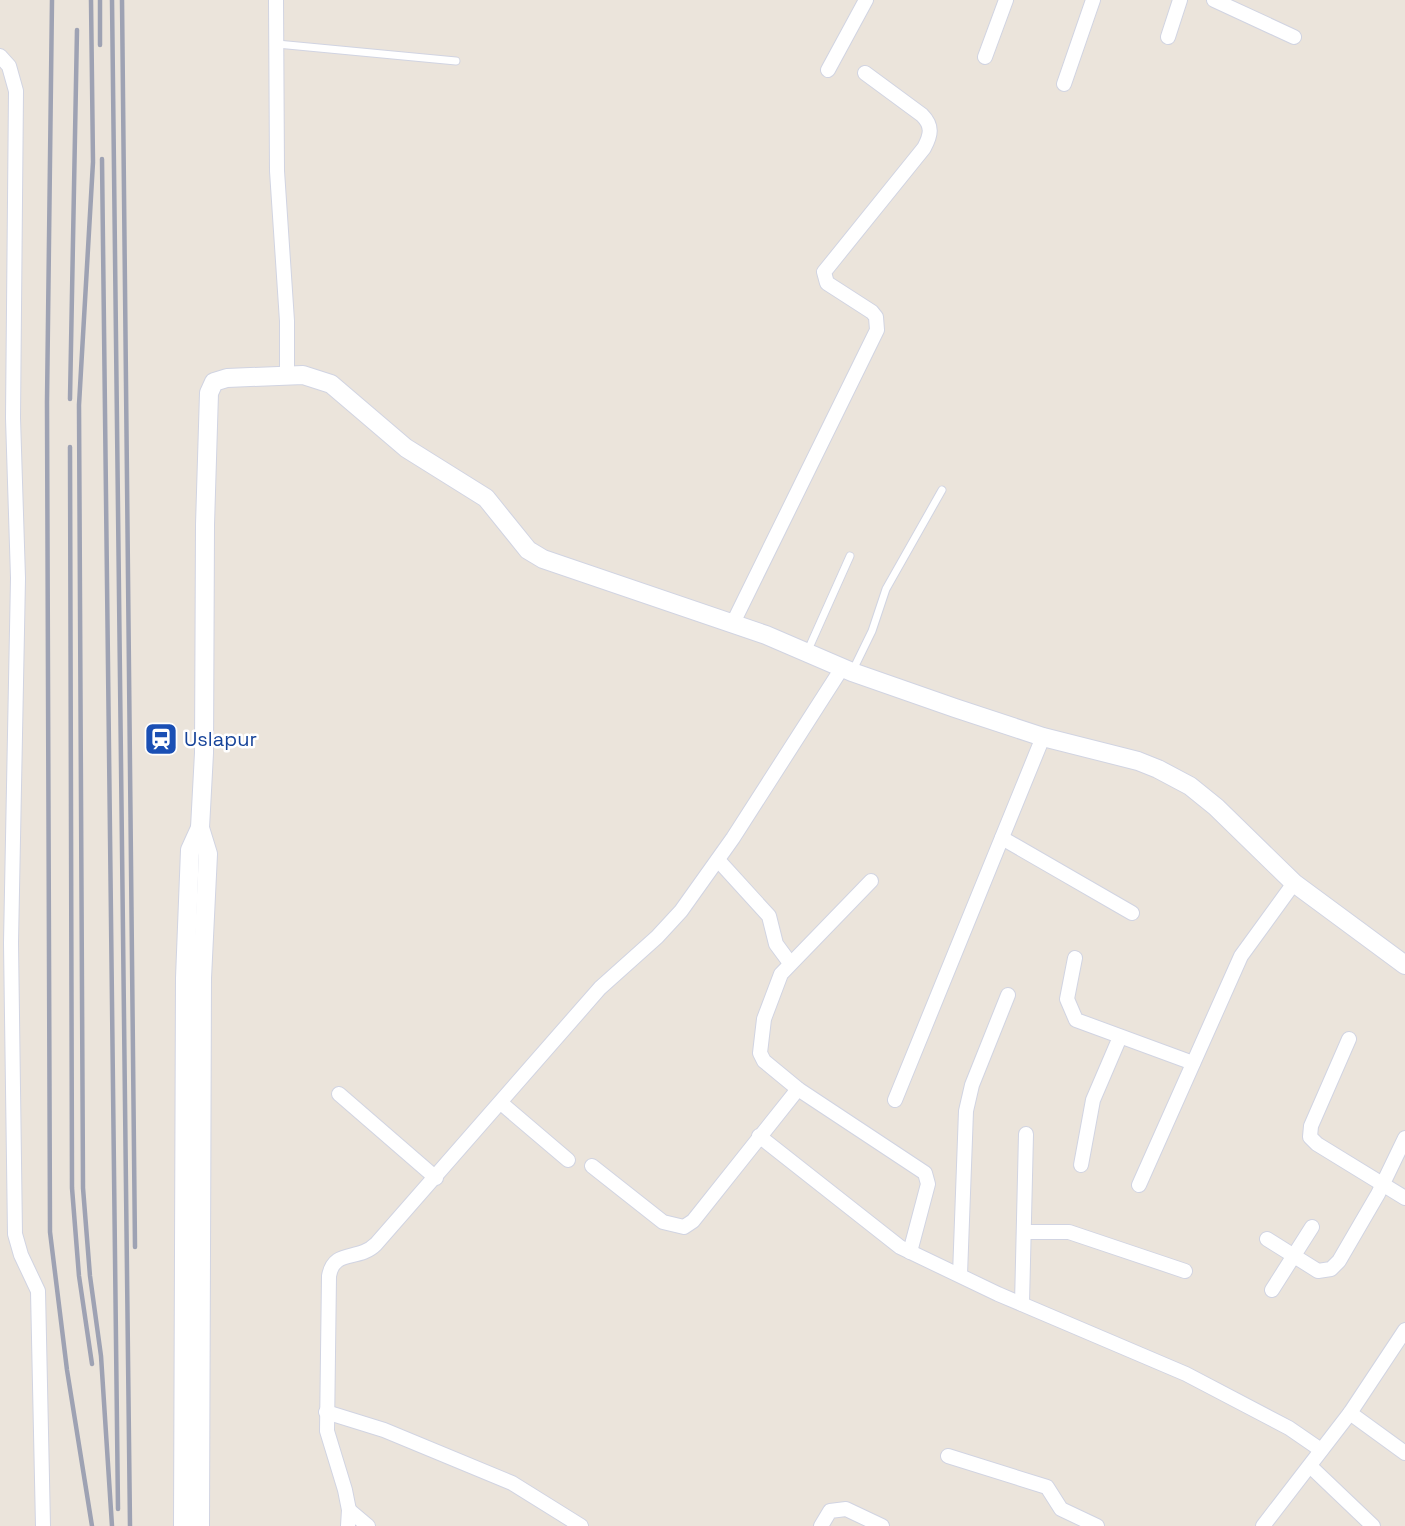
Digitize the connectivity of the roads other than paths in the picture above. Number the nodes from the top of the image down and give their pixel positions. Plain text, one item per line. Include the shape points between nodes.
1 (276, 0) edge
2 (866, 0) edge
3 (1006, 0) edge
4 (1093, 0) edge
5 (1180, 0) edge
6 (1214, 0) edge
7 (1168, 37) dead end
8 (1294, 37) dead end
9 (277, 44) junction
10 (0, 56) edge
11 (985, 57) dead end
12 (456, 61) dead end
13 (828, 70) dead end
14 (865, 73) dead end
15 (1064, 84) dead end
16 (295, 375) junction
17 (942, 490) dead end
18 (850, 556) dead end
19 (733, 623) junction
20 (807, 653) junction
21 (847, 670) junction
22 (1042, 737) junction
23 (1002, 838) junction
24 (718, 860) junction
25 (871, 881) dead end
26 (1294, 883) junction
27 (1132, 913) dead end
28 (1075, 958) dead end
29 (790, 963) junction
30 (1405, 965) edge
31 (1008, 995) dead end
32 (1120, 1037) junction
33 (1349, 1040) dead end
34 (1193, 1063) junction
35 (798, 1089) junction
36 (339, 1094) dead end
37 (895, 1100) dead end
38 (501, 1103) junction
39 (1026, 1134) dead end
40 (759, 1136) junction
41 (1405, 1138) edge
42 (568, 1160) dead end
43 (1081, 1165) dead end
44 (592, 1166) dead end
45 (435, 1178) junction
46 (1383, 1184) junction
47 (1139, 1185) dead end
48 (1405, 1198) edge
49 (1312, 1227) dead end
50 (1024, 1232) junction
51 (1267, 1239) dead end
52 (910, 1252) junction
53 (1293, 1257) junction
54 (1185, 1271) dead end
55 (960, 1275) junction
56 (1272, 1290) dead end
57 (1022, 1304) junction
58 (1405, 1330) edge
59 (326, 1412) junction
60 (1350, 1413) junction
61 (191, 1443) junction
62 (1321, 1450) junction
63 (1405, 1453) edge
64 (948, 1456) dead end
65 (1310, 1466) junction
66 (349, 1510) junction
67 (43, 1526) edge
68 (183, 1526) edge
69 (200, 1526) edge
70 (348, 1526) edge
71 (368, 1526) edge
72 (581, 1526) edge
73 (821, 1526) edge
74 (882, 1526) edge
75 (1097, 1526) edge
76 (1263, 1526) edge
77 (1373, 1526) edge

1 - 9 street
2 - 13 street
3 - 11 street
4 - 15 street
5 - 7 street
6 - 8 street
9 - 12 lane
9 - 16 street via 277,171 287,321
10 - 67 street via 9,66 16,91 13,418 18,578 11,943 15,1234 38,1291
14 - 19 street via 922,115 929,122 930,133 924,148 824,272 826,283 872,312 877,330
16 - 19 street via 331,384 406,448 486,498 528,550 587,576
16 - 61 street via 227,378 214,382 209,393 200,828 208,854 193,978
17 - 21 lane via 886,589 872,631
18 - 20 lane
19 - 20 street
20 - 21 street
21 - 22 street
21 - 24 street
22 - 23 street
22 - 26 street via 1138,761 1190,786
23 - 27 street
23 - 37 street
24 - 29 street via 769,916 776,944
24 - 38 street via 681,911 600,988
25 - 29 street
26 - 30 street
26 - 34 street via 1241,956
28 - 32 street via 1067,999 1071,1013 1080,1022
29 - 35 street via 770,995 759,1049 764,1061
31 - 55 street via 972,1085 966,1111
32 - 34 street
32 - 43 street via 1094,1100
33 - 46 street via 1309,1132 1313,1141
34 - 47 street
35 - 40 street
35 - 52 street via 927,1176
36 - 45 street
38 - 42 street
38 - 45 street
39 - 50 street
40 - 44 street via 693,1221 684,1227 663,1222
40 - 52 street
41 - 46 street
45 - 59 street via 367,1253 339,1258 330,1269
46 - 48 street
46 - 53 street via 1336,1265 1321,1272
49 - 53 street
50 - 54 street via 1069,1232
50 - 57 street
51 - 53 street
52 - 55 street
53 - 56 street
55 - 57 street
57 - 62 street via 1194,1378 1289,1428
58 - 60 street
59 - 66 street via 329,1443
59 - 72 street via 384,1430 512,1483
60 - 62 street
60 - 63 street
61 - 68 street
61 - 69 street
62 - 65 street
64 - 75 street via 1047,1487 1061,1509
65 - 76 street
65 - 77 street
66 - 70 street
66 - 71 street
73 - 74 street via 831,1511 840,1508

